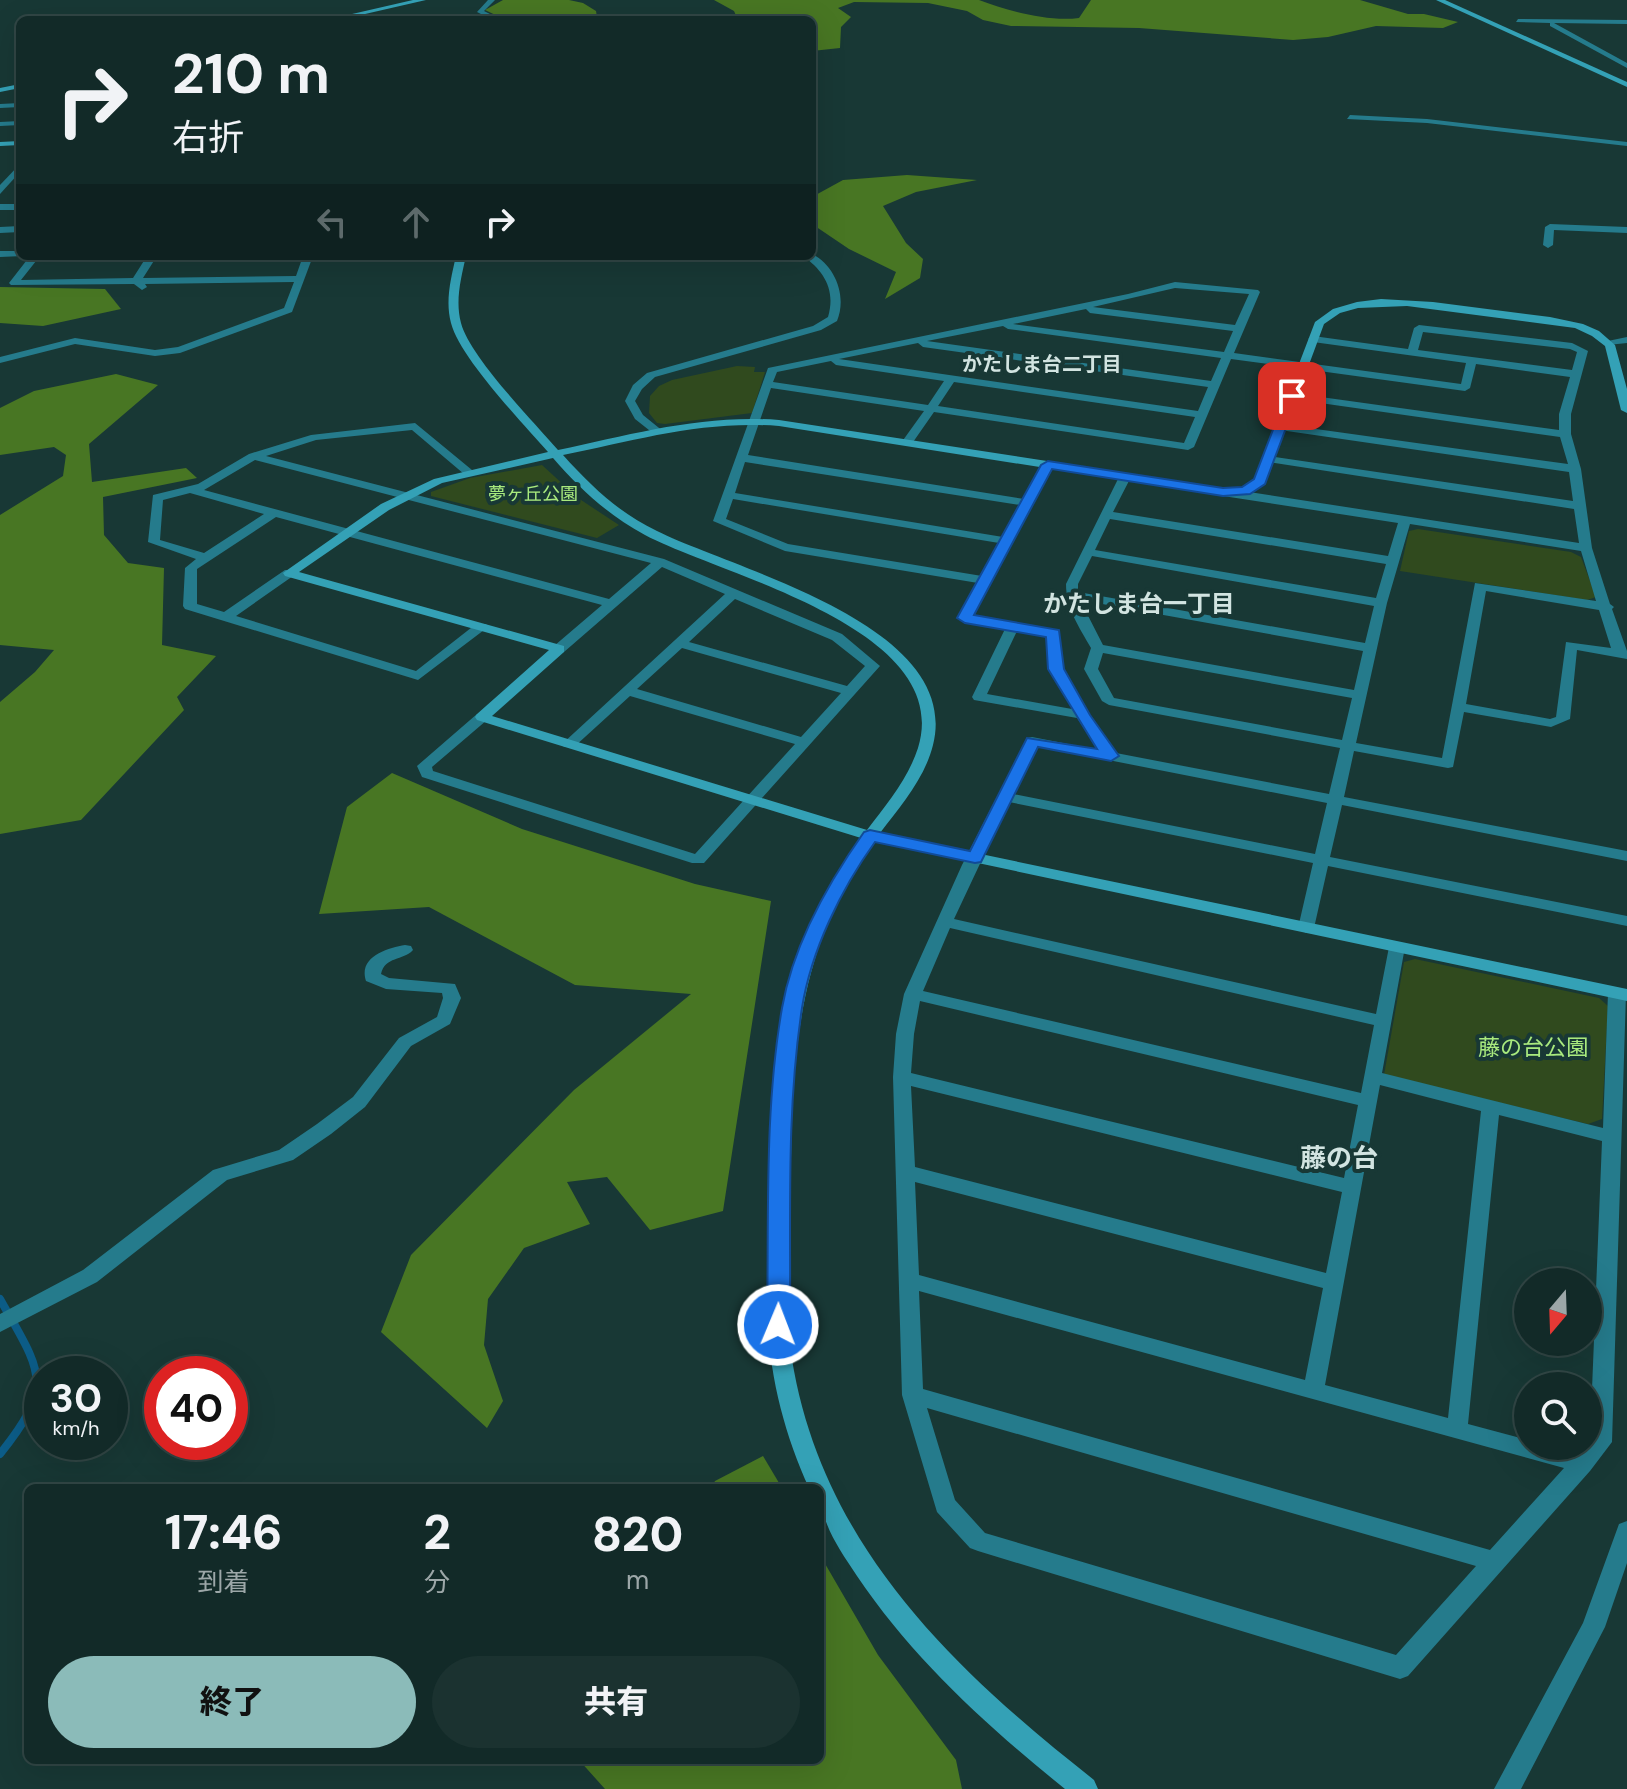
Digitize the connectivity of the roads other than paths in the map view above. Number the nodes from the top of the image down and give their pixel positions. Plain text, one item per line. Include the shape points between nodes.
1 (423, 0) edge
2 (492, 0) edge
3 (1439, 0) edge
4 (348, 16) edge
5 (490, 16) edge
6 (1518, 21) dead end
7 (1614, 22) junction
8 (1627, 22) edge
9 (1547, 23) junction
10 (1627, 33) edge
11 (1627, 66) edge
12 (1627, 85) edge
13 (1350, 117) dead end
14 (1627, 144) edge
15 (16, 166) edge
16 (2, 187) edge
17 (1627, 230) edge
18 (1548, 245) dead end
19 (816, 259) edge
20 (32, 260) edge
21 (149, 260) edge
22 (306, 260) edge
23 (460, 260) edge
24 (298, 279) junction
25 (136, 281) junction
26 (145, 290) dead end
27 (1077, 308) junction
28 (996, 324) junction
29 (1239, 329) junction
30 (1313, 339) junction
31 (1627, 340) edge
32 (909, 342) junction
33 (1608, 342) junction
34 (1412, 353) junction
35 (1228, 356) junction
36 (0, 360) edge
37 (823, 360) junction
38 (1472, 360) junction
39 (1303, 366) junction
40 (1575, 374) junction
41 (951, 379) junction
42 (768, 384) junction
43 (1215, 385) junction
44 (1292, 396) junction
45 (931, 408) junction
46 (1627, 410) edge
47 (1202, 415) junction
48 (755, 421) junction
49 (1280, 427) junction
50 (658, 432) junction
51 (1565, 434) junction
52 (907, 443) junction
53 (556, 453) junction
54 (253, 456) junction
55 (742, 458) junction
56 (1268, 459) junction
57 (1048, 465) junction
58 (1575, 469) junction
59 (468, 472) junction
60 (1125, 477) junction
61 (191, 490) junction
62 (1223, 492) junction
63 (728, 495) junction
64 (406, 496) junction
65 (1027, 503) junction
66 (1580, 506) junction
67 (275, 512) junction
68 (1107, 515) junction
69 (1405, 520) junction
70 (348, 532) junction
71 (1007, 541) junction
72 (1586, 548) junction
73 (1088, 552) junction
74 (206, 558) junction
75 (1394, 561) junction
76 (660, 562) junction
77 (289, 573) junction
78 (985, 580) junction
79 (733, 594) junction
80 (1071, 595) junction
81 (1381, 603) junction
82 (612, 604) junction
83 (1607, 607) junction
84 (226, 617) junction
85 (1013, 626) junction
86 (481, 627) junction
87 (679, 643) junction
88 (1098, 648) junction
89 (1371, 648) junction
90 (559, 649) junction
91 (1623, 654) edge
92 (627, 691) junction
93 (850, 691) junction
94 (1360, 695) junction
95 (1459, 707) junction
96 (1082, 715) junction
97 (482, 717) junction
98 (804, 742) junction
99 (569, 744) junction
100 (1348, 745) junction
101 (1111, 756) junction
102 (1006, 797) junction
103 (752, 799) junction
104 (1336, 800) junction
105 (870, 836) junction
106 (1627, 856) edge
107 (975, 858) junction
108 (1322, 860) junction
109 (1627, 921) edge
110 (945, 922) junction
111 (1306, 928) junction
112 (1397, 947) junction
113 (405, 950) dead end
114 (913, 994) junction
115 (1622, 994) edge
116 (1383, 1021) junction
117 (902, 1077) junction
118 (1372, 1077) junction
119 (1368, 1101) junction
120 (1491, 1107) junction
121 (1612, 1137) junction
122 (905, 1172) junction
123 (1352, 1187) junction
124 (909, 1280) junction
125 (1334, 1283) junction
126 (0, 1324) edge
127 (1314, 1390) junction
128 (913, 1395) junction
129 (1457, 1430) junction
130 (1582, 1464) junction
131 (819, 1484) edge
132 (824, 1495) edge
133 (1627, 1531) edge
134 (1493, 1561) junction
135 (1085, 1789) edge
136 (1507, 1789) edge

1 - 4 street
2 - 5 street via 479,11
3 - 12 street
6 - 9 street
7 - 8 street
7 - 9 street
7 - 10 street
9 - 11 street
13 - 14 street
15 - 16 street
17 - 18 street via 1550,227
19 - 50 street via 828,272 837,310 833,319 651,375 630,401 639,417
20 - 25 street via 14,283
21 - 25 street
22 - 24 street
23 - 53 street via 451,301 458,334
24 - 25 street
24 - 36 street via 288,310 192,347 155,353 75,341
25 - 26 street
27 - 28 street
27 - 29 street
27 - 29 street via 1175,285 1255,292
28 - 32 street
28 - 35 street
29 - 35 street
30 - 33 street via 1330,314 1395,303 1560,322
30 - 34 street
30 - 39 street
31 - 33 street
32 - 37 street
32 - 43 street
33 - 46 street
34 - 38 street
34 - 40 street via 1419,328 1449,330 1572,346 1583,351
35 - 39 street
35 - 43 street
37 - 41 street
37 - 42 street via 772,370
38 - 39 street via 1465,388
38 - 40 street
39 - 44 street
40 - 51 street
41 - 45 street
41 - 47 street
42 - 45 street
42 - 48 street
43 - 47 street
44 - 49 street
44 - 51 street
45 - 47 street via 1188,447
45 - 52 street
48 - 50 street via 708,422
48 - 52 street
48 - 55 street
49 - 56 street
49 - 58 street
50 - 53 street
51 - 58 street
52 - 57 street
53 - 59 street
53 - 105 street via 615,512 682,549 834,610 893,651 916,679 927,707 928,740 912,776
54 - 59 street via 315,437 415,426
54 - 61 street
54 - 64 street
55 - 63 street
55 - 65 street
56 - 62 street via 1256,486
56 - 66 street
57 - 60 street
57 - 65 street
58 - 66 street
59 - 64 street
60 - 62 street
60 - 68 street
61 - 67 street
61 - 74 street via 157,498 154,542
62 - 69 street
63 - 71 street
63 - 78 street via 719,521 785,547
64 - 70 street
64 - 76 street
65 - 71 street
66 - 72 street
67 - 70 street
67 - 74 street
68 - 73 street
68 - 75 street
69 - 72 street
69 - 75 street
70 - 77 street
70 - 82 street
71 - 78 street
72 - 83 street
73 - 80 street
73 - 81 street
74 - 84 street via 191,568 190,606
75 - 81 street
76 - 79 street
76 - 82 street
77 - 84 street
77 - 86 street
78 - 85 street via 965,618
79 - 87 street
79 - 93 street via 837,637 873,666
80 - 88 street
80 - 89 street
81 - 89 street
82 - 90 street
83 - 91 street
83 - 95 street via 1480,586
84 - 86 street via 418,676
85 - 96 street via 1053,634 1056,669
85 - 96 street via 979,697
86 - 90 street
87 - 92 street
87 - 93 street
88 - 94 street
88 - 100 street via 1091,669 1109,701
89 - 94 street
90 - 97 street
91 - 95 street via 1571,645 1563,719 1551,723
92 - 98 street
92 - 99 street
93 - 98 street
94 - 100 street
95 - 100 street via 1448,764
96 - 101 street
97 - 99 street
97 - 103 street via 424,766 427,774 698,860
98 - 103 street
99 - 103 street
100 - 104 street
101 - 102 street via 1032,741
101 - 104 street
102 - 107 street
102 - 108 street
103 - 105 street
104 - 106 street
104 - 108 street
105 - 107 street
105 - 131 street via 814,934 792,1006 782,1105 778,1325 784,1371
107 - 110 street
107 - 111 street
108 - 109 street
108 - 111 street
110 - 114 street
110 - 116 street
111 - 112 street
112 - 115 street
112 - 116 street
113 - 126 street via 380,958 372,977 449,988 452,998 444,1020 405,1042 359,1102 286,1155 220,1175 90,1276
114 - 117 street
114 - 119 street
115 - 121 street
116 - 118 street
117 - 122 street
117 - 123 street
118 - 119 street
118 - 120 street
119 - 123 street
120 - 121 street
120 - 129 street
121 - 130 street via 1601,1442
122 - 124 street
122 - 125 street
123 - 125 street
124 - 127 street
124 - 128 street
125 - 127 street
127 - 129 street
128 - 134 street
128 - 134 street via 945,1505 978,1541 1400,1668
129 - 130 street
130 - 134 street
132 - 135 street via 850,1547 894,1613 967,1693
133 - 136 street via 1593,1627

